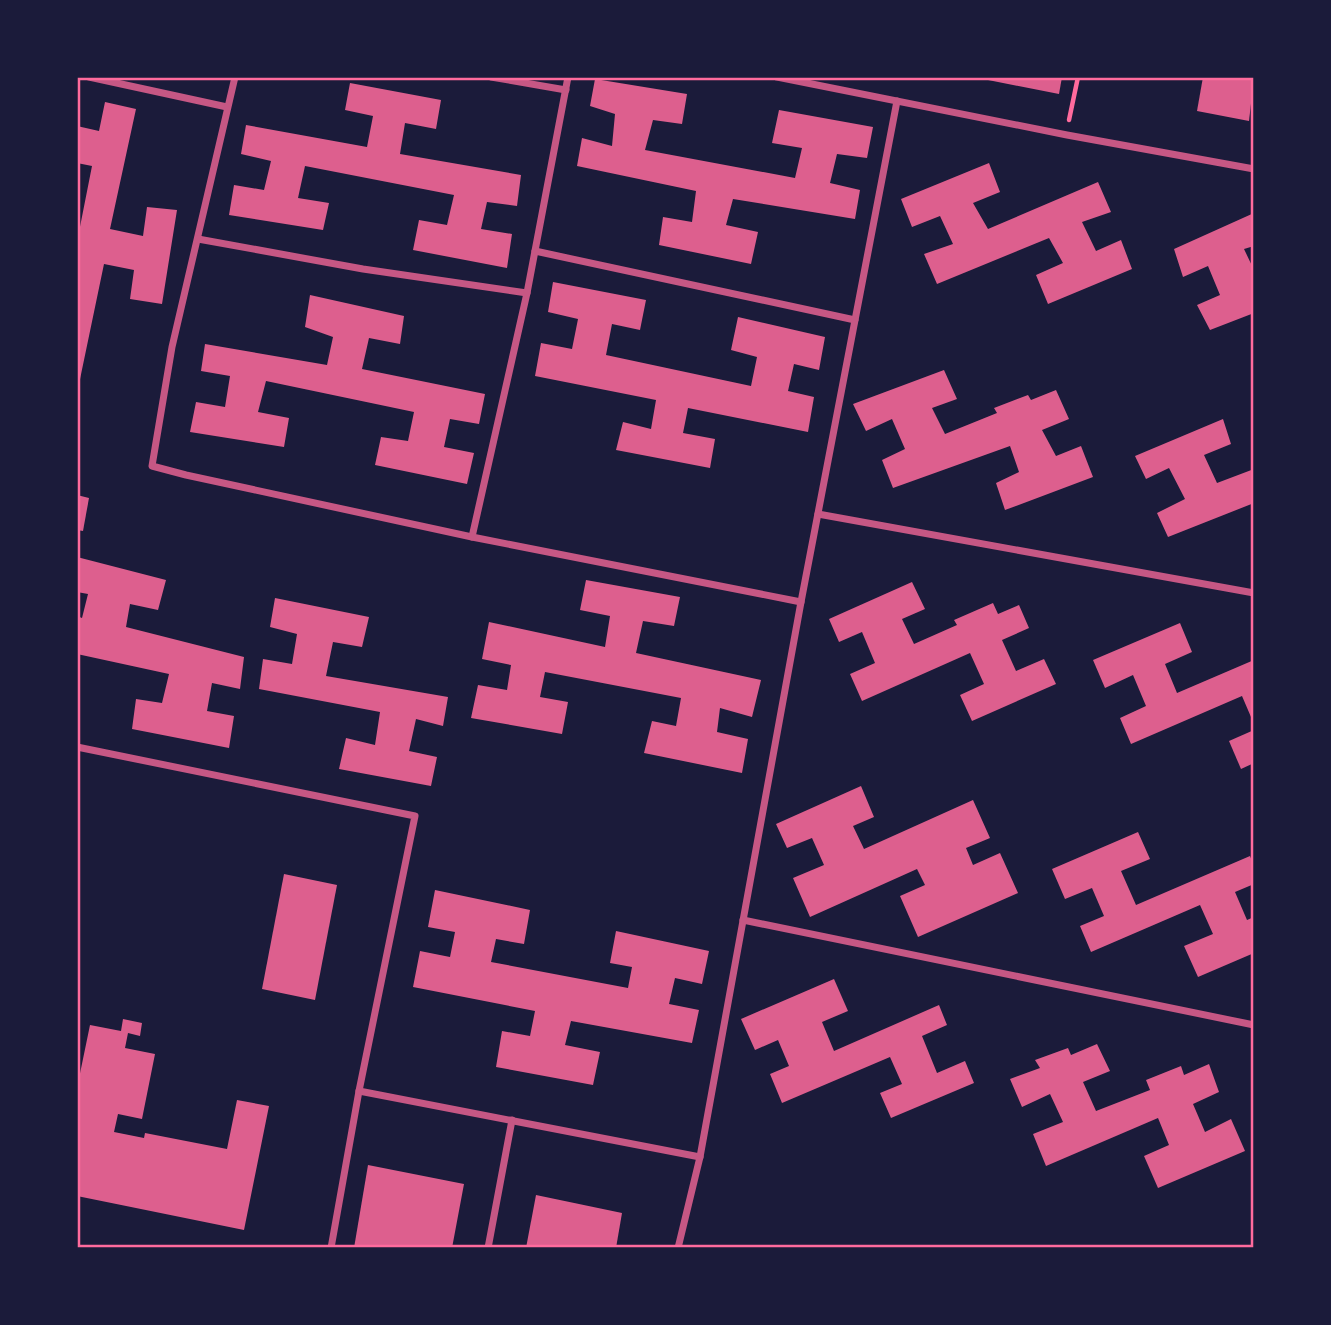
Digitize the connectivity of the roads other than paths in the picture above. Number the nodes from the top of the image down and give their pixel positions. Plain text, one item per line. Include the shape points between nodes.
1 (89, 77) edge
2 (235, 77) edge
3 (491, 77) edge
4 (568, 77) edge
5 (777, 77) edge
6 (566, 90) junction
7 (897, 102) junction
8 (227, 107) junction
9 (1254, 169) edge
10 (198, 239) junction
11 (535, 251) junction
12 (527, 293) junction
13 (855, 320) junction
14 (818, 514) junction
15 (472, 537) junction
16 (1254, 593) edge
17 (801, 602) junction
18 (77, 747) edge
19 (744, 920) junction
20 (1254, 1025) edge
21 (359, 1091) junction
22 (512, 1120) junction
23 (700, 1157) junction
24 (331, 1248) edge
25 (488, 1248) edge
26 (678, 1248) edge

1 - 8 street
2 - 8 street
3 - 6 street
4 - 6 street
5 - 7 street
6 - 11 street
7 - 9 street
7 - 13 street
8 - 10 street
10 - 12 street
10 - 15 street via 172,347 152,466
11 - 12 street
11 - 13 street
12 - 15 street
13 - 14 street
14 - 16 street
14 - 17 street
15 - 17 street
17 - 19 street
18 - 21 street via 415,816
19 - 20 street
19 - 23 street
21 - 22 street
21 - 24 street
22 - 23 street
22 - 25 street
23 - 26 street

